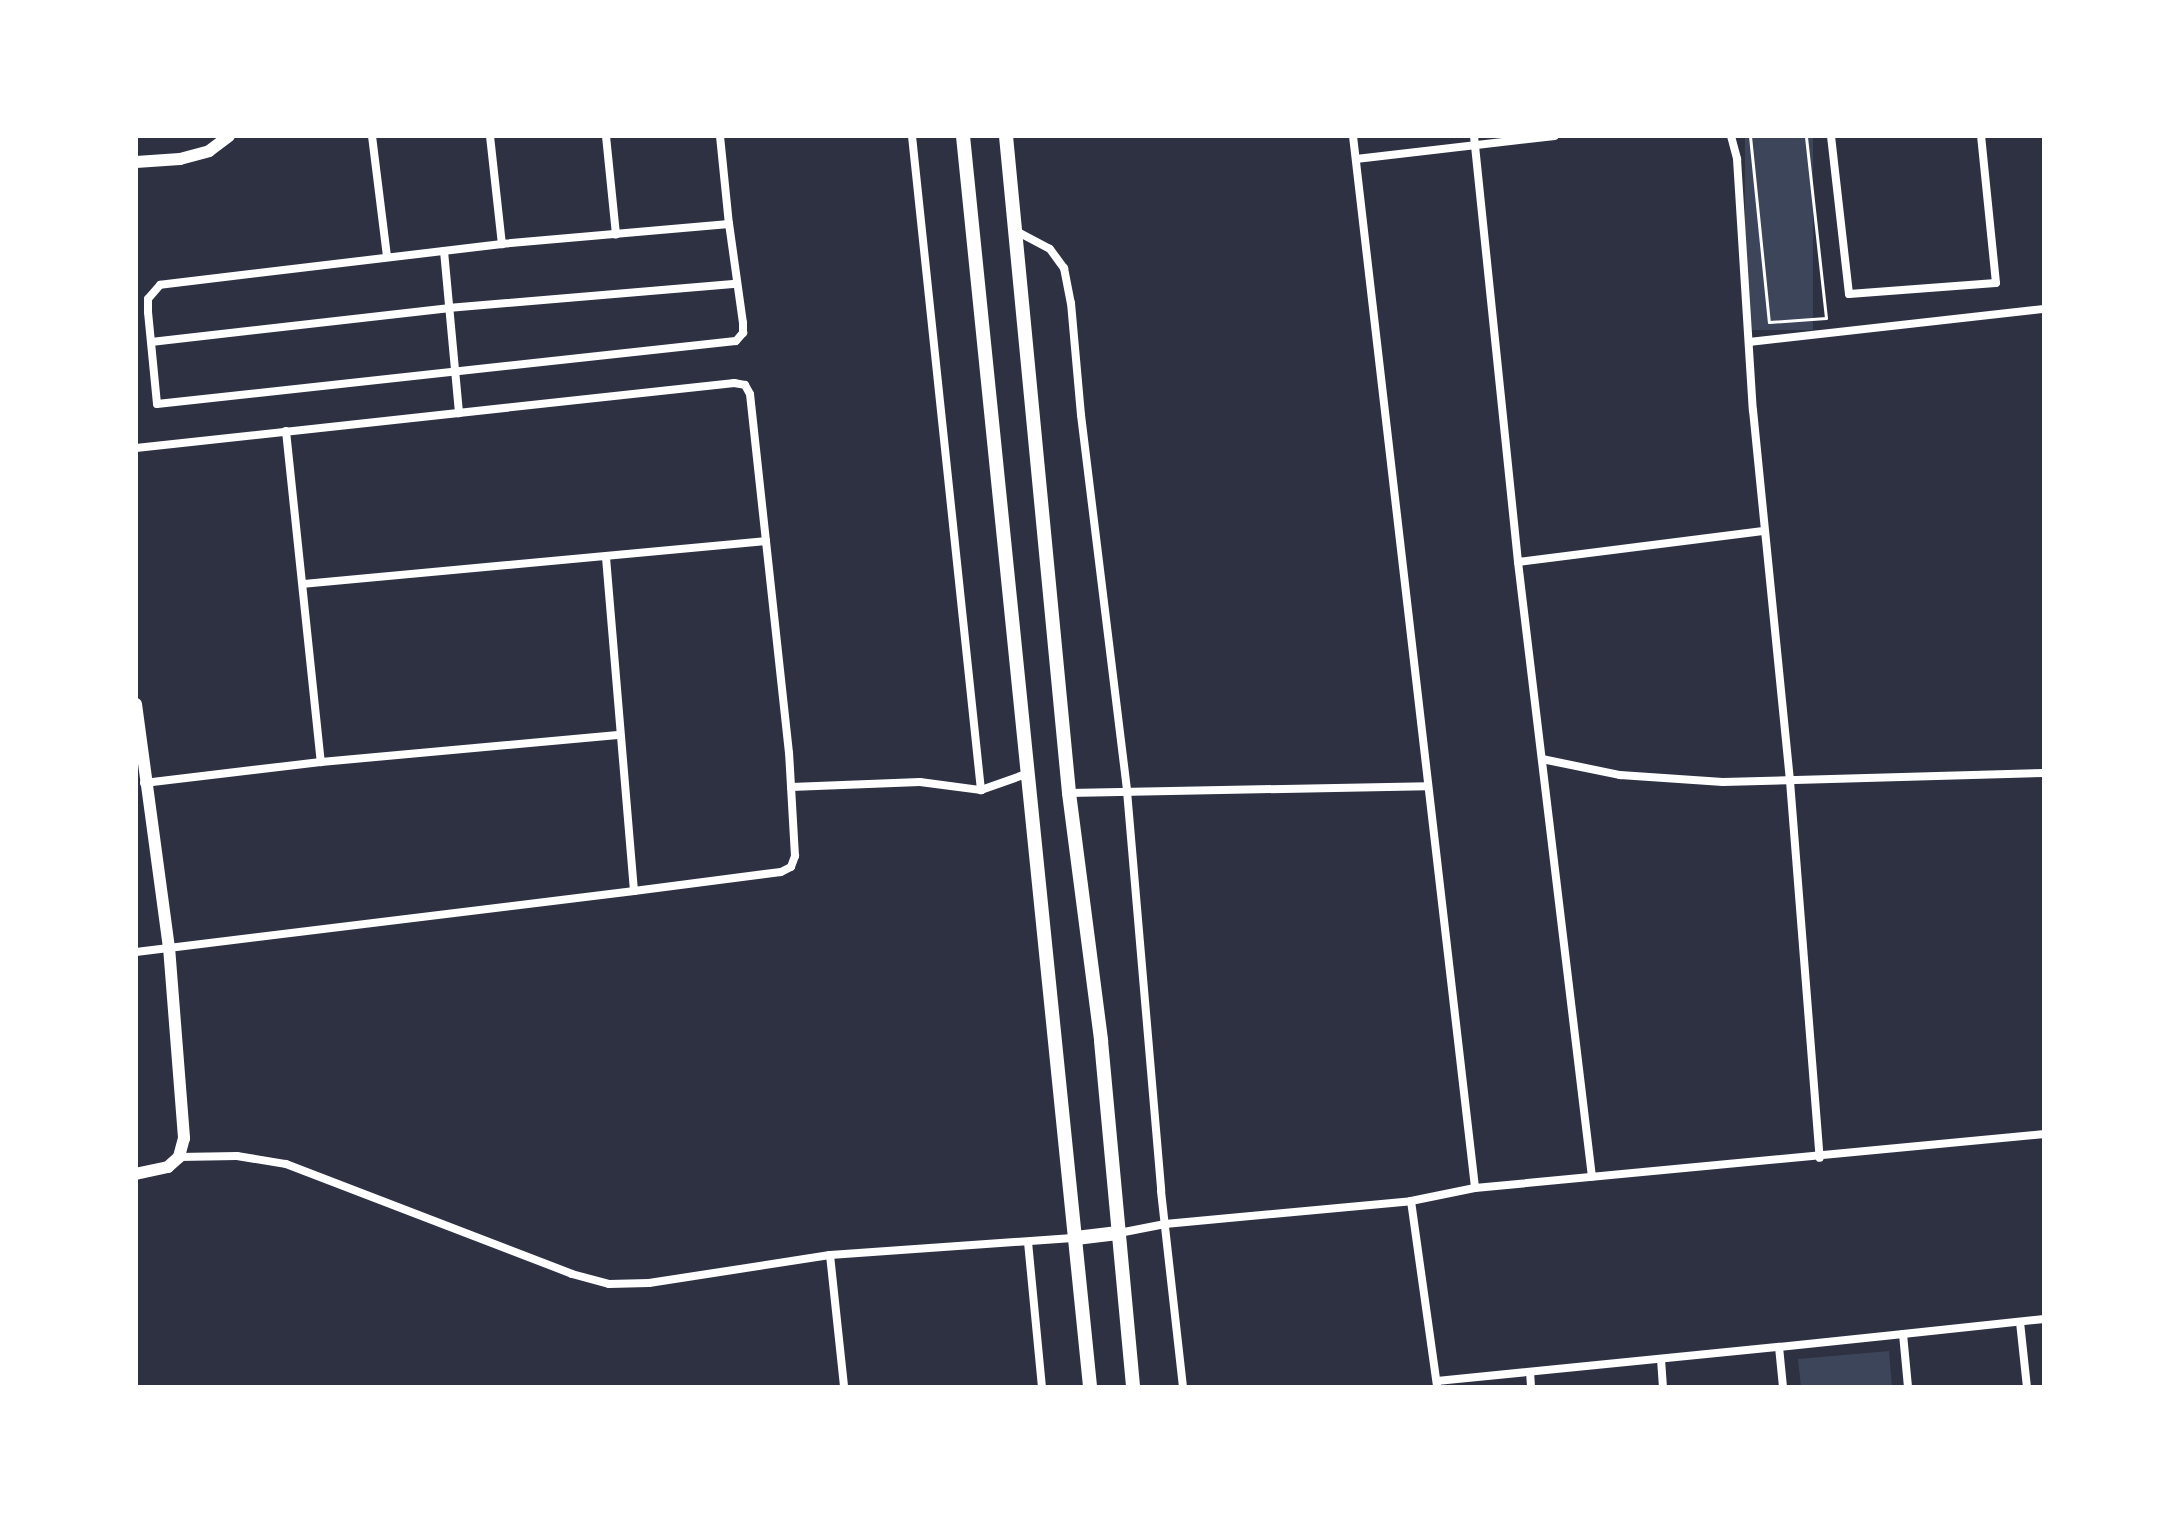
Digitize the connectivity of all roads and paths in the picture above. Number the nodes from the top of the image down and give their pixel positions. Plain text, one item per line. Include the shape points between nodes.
1 (229, 136) edge
2 (372, 136) edge
3 (490, 136) edge
4 (606, 136) edge
5 (720, 136) edge
6 (912, 136) edge
7 (963, 136) edge
8 (1006, 136) edge
9 (1353, 136) edge
10 (1555, 136) edge
11 (1731, 136) edge
12 (1750, 136) edge
13 (1806, 136) edge
14 (1831, 136) edge
15 (1981, 136) edge
16 (1474, 140) edge
17 (1356, 159) junction
18 (136, 162) edge
19 (729, 224) junction
20 (1016, 231) junction
21 (616, 234) junction
22 (502, 244) junction
23 (444, 251) junction
24 (387, 257) junction
25 (736, 284) junction
26 (448, 308) junction
27 (2044, 309) edge
28 (151, 342) junction
29 (1749, 342) junction
30 (456, 374) junction
31 (459, 413) junction
32 (286, 431) junction
33 (136, 448) edge
34 (1763, 531) junction
35 (766, 541) junction
36 (606, 557) junction
37 (1518, 562) junction
38 (304, 584) junction
39 (136, 704) edge
40 (618, 735) junction
41 (1542, 759) junction
42 (321, 762) junction
43 (1030, 772) junction
44 (2044, 773) edge
45 (1790, 781) junction
46 (144, 783) junction
47 (1427, 786) junction
48 (791, 787) junction
49 (981, 790) junction
50 (1127, 791) junction
51 (1069, 793) junction
52 (634, 891) junction
53 (169, 947) junction
54 (136, 952) edge
55 (2044, 1134) edge
56 (179, 1157) junction
57 (1820, 1158) junction
58 (136, 1174) edge
59 (1592, 1177) junction
60 (1475, 1188) junction
61 (1411, 1201) junction
62 (1165, 1224) junction
63 (1118, 1233) junction
64 (1076, 1238) junction
65 (1028, 1242) junction
66 (830, 1255) junction
67 (2044, 1319) edge
68 (2020, 1322) junction
69 (1903, 1334) junction
70 (1779, 1347) junction
71 (1661, 1359) junction
72 (1530, 1372) junction
73 (1437, 1384) edge
74 (844, 1387) edge
75 (1042, 1387) edge
76 (1090, 1387) edge
77 (1133, 1387) edge
78 (1183, 1387) edge
79 (1531, 1387) edge
80 (1663, 1387) edge
81 (1783, 1387) edge
82 (1908, 1387) edge
83 (2027, 1387) edge

1 - 18 street via 209,151
2 - 24 street
3 - 22 street
4 - 21 street
5 - 19 street
6 - 49 street
7 - 43 main road
8 - 20 main road
9 - 17 street
10 - 16 street
11 - 29 street
12 - 13 path via 1769,322 1826,318
14 - 15 street via 1849,294 1996,283
16 - 17 street
16 - 37 street
17 - 47 street
19 - 21 street
19 - 25 street
20 - 50 street via 1050,249 1064,268
20 - 51 main road
21 - 22 street
22 - 23 street
23 - 24 street
23 - 26 street
24 - 28 street via 160,285 148,299
25 - 26 street
25 - 30 street via 743,323 736,341
26 - 28 street
26 - 30 street
27 - 29 street
28 - 30 street via 157,404
29 - 34 street
30 - 31 street
31 - 32 street
31 - 35 street via 745,385
32 - 33 street
32 - 38 street
34 - 37 street
34 - 45 street
35 - 36 street
35 - 48 street
36 - 38 street
36 - 40 street
37 - 41 street
38 - 42 street
39 - 46 street
40 - 42 street
40 - 52 street
41 - 45 street via 1620,775
41 - 59 street
42 - 46 street
43 - 49 street
43 - 64 main road
44 - 45 street
45 - 57 street
46 - 53 street
47 - 50 street
47 - 60 street
48 - 49 street via 920,782
48 - 52 street via 791,867
50 - 51 street
50 - 62 street
51 - 63 main road via 1101,1041
52 - 53 street
53 - 54 street
53 - 56 street via 184,1138
55 - 57 street
56 - 58 street via 160,1170
56 - 66 street via 237,1156 286,1164 609,1284 649,1283
57 - 59 street
59 - 60 street
60 - 61 street
61 - 62 street
61 - 73 street
62 - 63 street
62 - 78 street
63 - 64 main road
63 - 77 main road
64 - 65 street
64 - 76 main road
65 - 66 street
65 - 75 street
66 - 74 street
67 - 68 street
68 - 69 street
68 - 83 street
69 - 70 street
69 - 82 street
70 - 71 street
70 - 81 street
71 - 72 street
71 - 80 street
72 - 73 street
72 - 79 street

